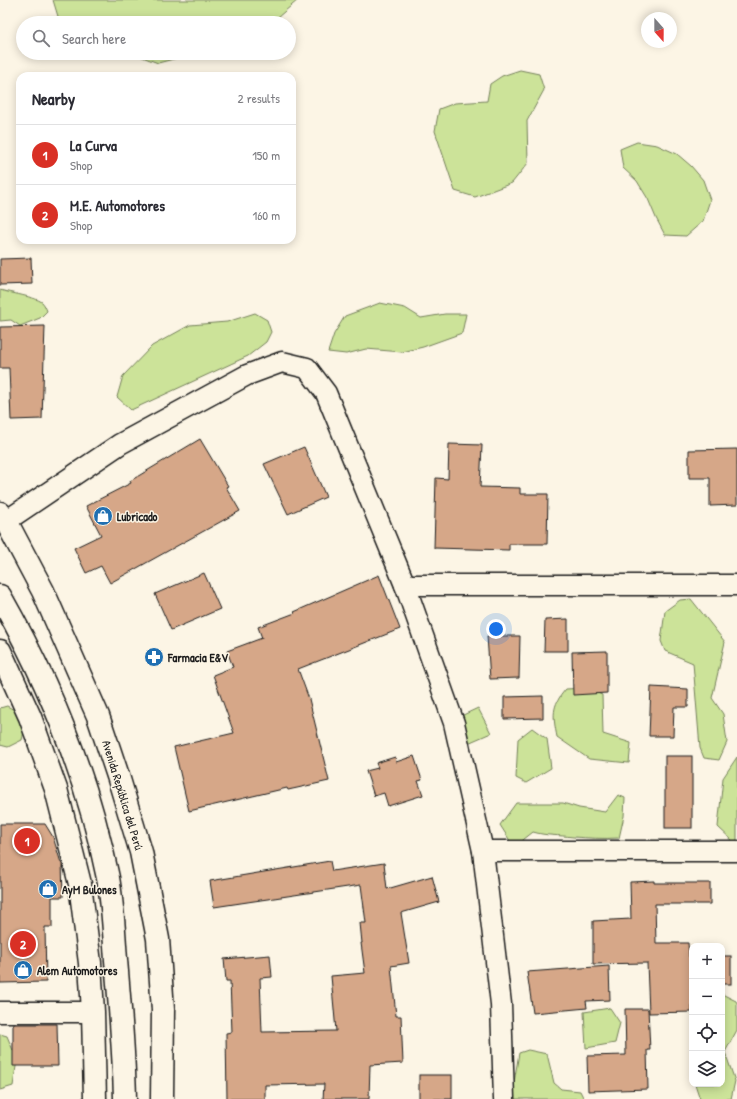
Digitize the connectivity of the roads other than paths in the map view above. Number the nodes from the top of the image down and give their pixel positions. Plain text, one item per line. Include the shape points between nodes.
1 (3, 517) edge
2 (405, 584) junction
3 (737, 585) edge
4 (0, 596) edge
5 (0, 651) edge
6 (483, 851) junction
7 (737, 851) edge
8 (0, 1012) edge
9 (93, 1012) junction
10 (95, 1099) edge
11 (125, 1099) edge
12 (162, 1099) edge
13 (504, 1099) edge

1 - 2 street via 120,444 247,375 282,362 307,368 326,393
1 - 12 main road, Avenida República del Perú via 43,590 98,716 141,852 158,939 163,1010
2 - 3 street
2 - 6 street via 454,723
4 - 11 main road via 42,675 79,770 93,814 108,880 123,1042
5 - 9 main road via 30,717 58,796 80,884
6 - 7 street
6 - 13 street via 501,1004
8 - 9 street
9 - 10 main road

